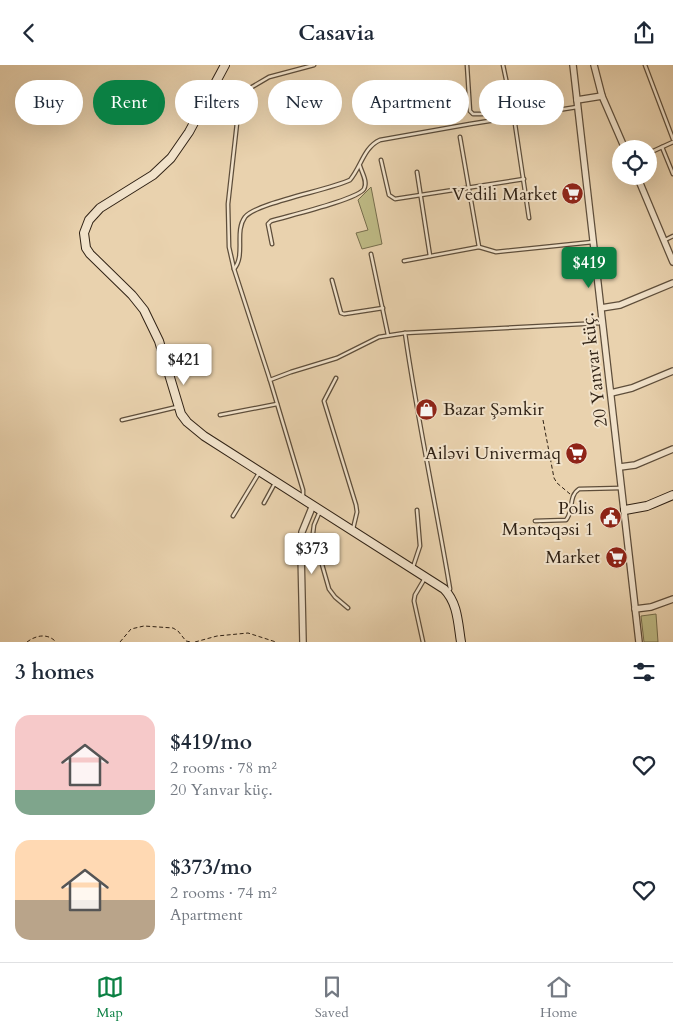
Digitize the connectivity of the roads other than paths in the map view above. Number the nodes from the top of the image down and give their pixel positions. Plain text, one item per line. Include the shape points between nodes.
1 (225, 65) edge
2 (314, 65) edge
3 (467, 65) edge
4 (503, 65) edge
5 (573, 65) edge
6 (594, 65) edge
7 (645, 65) edge
8 (602, 96) junction
9 (578, 103) junction
10 (515, 125) edge
11 (460, 137) dead end
12 (621, 140) edge
13 (673, 140) edge
14 (662, 147) junction
15 (657, 149) edge
16 (381, 160) dead end
17 (360, 166) junction
18 (417, 172) dead end
19 (673, 175) edge
20 (524, 179) junction
21 (641, 185) edge
22 (468, 187) junction
23 (421, 195) junction
24 (529, 218) dead end
25 (673, 236) edge
26 (664, 240) junction
27 (594, 242) junction
28 (272, 245) dead end
29 (479, 247) junction
30 (371, 254) dead end
31 (430, 256) junction
32 (404, 261) dead end
33 (673, 262) edge
34 (234, 269) junction
35 (332, 280) dead end
36 (673, 283) edge
37 (383, 308) junction
38 (601, 308) junction
39 (603, 323) junction
40 (405, 333) junction
41 (388, 335) junction
42 (673, 371) edge
43 (336, 378) dead end
44 (270, 380) junction
45 (611, 393) junction
46 (277, 404) junction
47 (178, 406) junction
48 (220, 415) dead end
49 (122, 420) dead end
50 (673, 449) edge
51 (620, 467) junction
52 (260, 471) junction
53 (276, 481) junction
54 (622, 488) junction
55 (303, 495) dead end
56 (673, 495) edge
57 (264, 503) dead end
58 (313, 505) junction
59 (320, 510) junction
60 (417, 510) dead end
61 (625, 510) junction
62 (233, 516) dead end
63 (535, 521) dead end
64 (353, 531) junction
65 (412, 568) junction
66 (426, 577) junction
67 (448, 593) junction
68 (673, 599) edge
69 (348, 608) dead end
70 (635, 609) junction
71 (303, 642) edge
72 (423, 642) edge
73 (461, 642) edge
74 (639, 642) edge

1 - 47 street via 170,158 152,175 100,209 89,220 84,233 86,248 95,261 144,310 159,341
2 - 34 lane via 260,81 244,97 237,123 228,204 229,247
3 - 4 lane via 470,111 482,114 508,111 510,108
5 - 9 street, 20 Yanvar küç.
6 - 8 street
7 - 13 lane
8 - 9 street
8 - 12 street
9 - 17 lane via 380,140 370,147
9 - 27 street, 20 Yanvar küç.
10 - 20 lane
11 - 22 lane
13 - 14 lane
14 - 15 lane
14 - 19 lane
16 - 23 lane via 391,197 401,199
17 - 28 lane via 366,181 362,191 350,198 271,221 268,224
17 - 34 lane via 350,180 342,184 250,213 241,227 239,261
18 - 23 lane
20 - 22 lane
20 - 24 lane
21 - 26 street
22 - 23 lane
22 - 29 lane
23 - 31 lane
25 - 26 lane
26 - 33 street
27 - 29 lane via 496,252
27 - 38 street, 20 Yanvar küç.
29 - 31 lane
30 - 37 lane
31 - 32 lane
34 - 44 lane
35 - 37 lane via 341,313
36 - 38 street via 620,305
37 - 41 lane
38 - 39 street, 20 Yanvar küç.
39 - 40 lane
39 - 45 street, 20 Yanvar küç.
40 - 41 lane
40 - 67 lane via 450,583
41 - 44 lane via 363,343 337,358
42 - 45 street
43 - 64 lane via 324,401 356,505
44 - 46 lane
45 - 51 street, 20 Yanvar küç.
46 - 48 lane
46 - 55 lane
47 - 49 lane
47 - 52 street via 193,428
50 - 51 street via 635,465
51 - 54 street, 20 Yanvar küç.
52 - 53 street
52 - 62 lane
53 - 57 lane
53 - 58 street
54 - 61 street, 20 Yanvar küç.
54 - 63 lane via 579,489 573,496 566,520
56 - 61 street via 647,506
58 - 59 street
58 - 71 street via 301,539
59 - 64 street
59 - 69 lane via 313,533 330,589
60 - 65 lane via 420,546
61 - 70 street, 20 Yanvar küç.
64 - 65 street
65 - 66 street
66 - 67 street
66 - 72 lane via 414,601
67 - 73 street via 456,611
68 - 70 street
70 - 74 street, 20 Yanvar küç.

